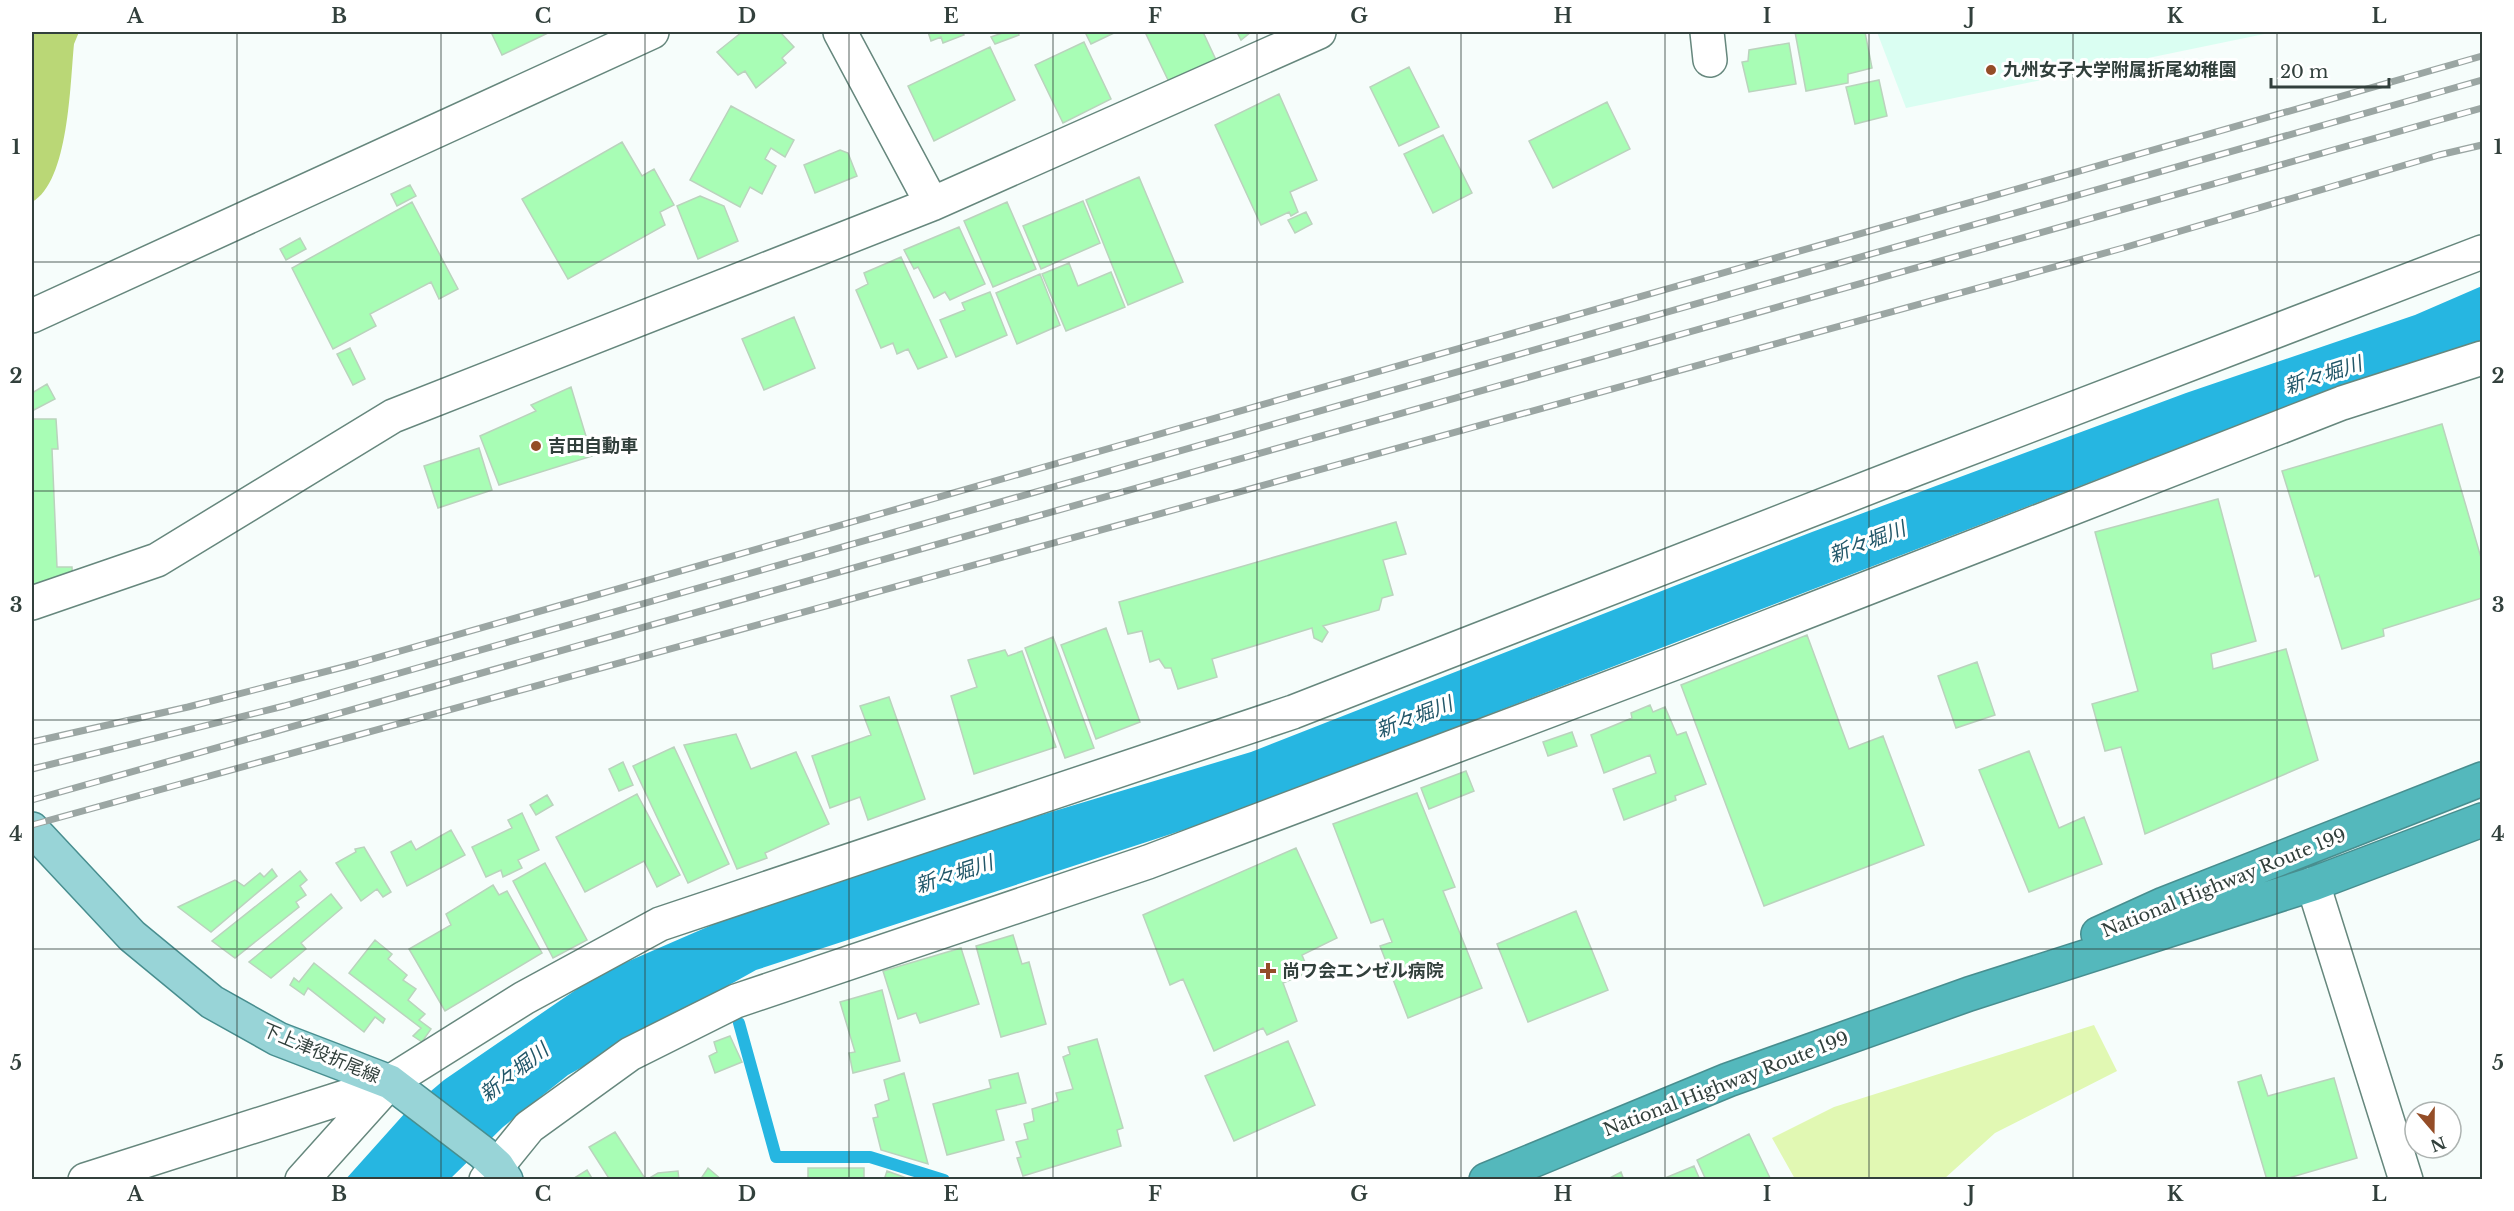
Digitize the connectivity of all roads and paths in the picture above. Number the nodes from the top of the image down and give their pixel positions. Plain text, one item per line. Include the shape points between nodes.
1 (652, 32) edge
2 (840, 32) edge
3 (1319, 32) edge
4 (933, 204) junction
5 (2482, 252) edge
6 (32, 316) edge
7 (2482, 358) edge
8 (32, 603) edge
9 (2482, 779) edge
10 (2482, 820) edge
11 (32, 829) edge
12 (2313, 884) junction
13 (1969, 994) junction
14 (390, 1082) junction
15 (493, 1169) edge
16 (85, 1179) edge
17 (302, 1179) edge
18 (1486, 1179) edge
19 (2406, 1179) edge

1 - 6 street
2 - 4 street
3 - 4 street
4 - 8 street via 393,416 157,560
5 - 14 street via 1293,712 660,924 524,998
7 - 15 street via 2342,403 1686,659 1148,862 736,1001 630,1054 529,1127
9 - 13 highway, National Highway Route 199 via 2164,904
10 - 12 highway, National Highway Route 199
11 - 14 main road, 下上津役折尾線 via 132,936 212,1002 278,1039
12 - 13 highway, National Highway Route 199
12 - 19 street
13 - 18 highway, National Highway Route 199 via 1728,1080
14 - 15 main road, 下上津役折尾線
14 - 16 street
14 - 17 street

